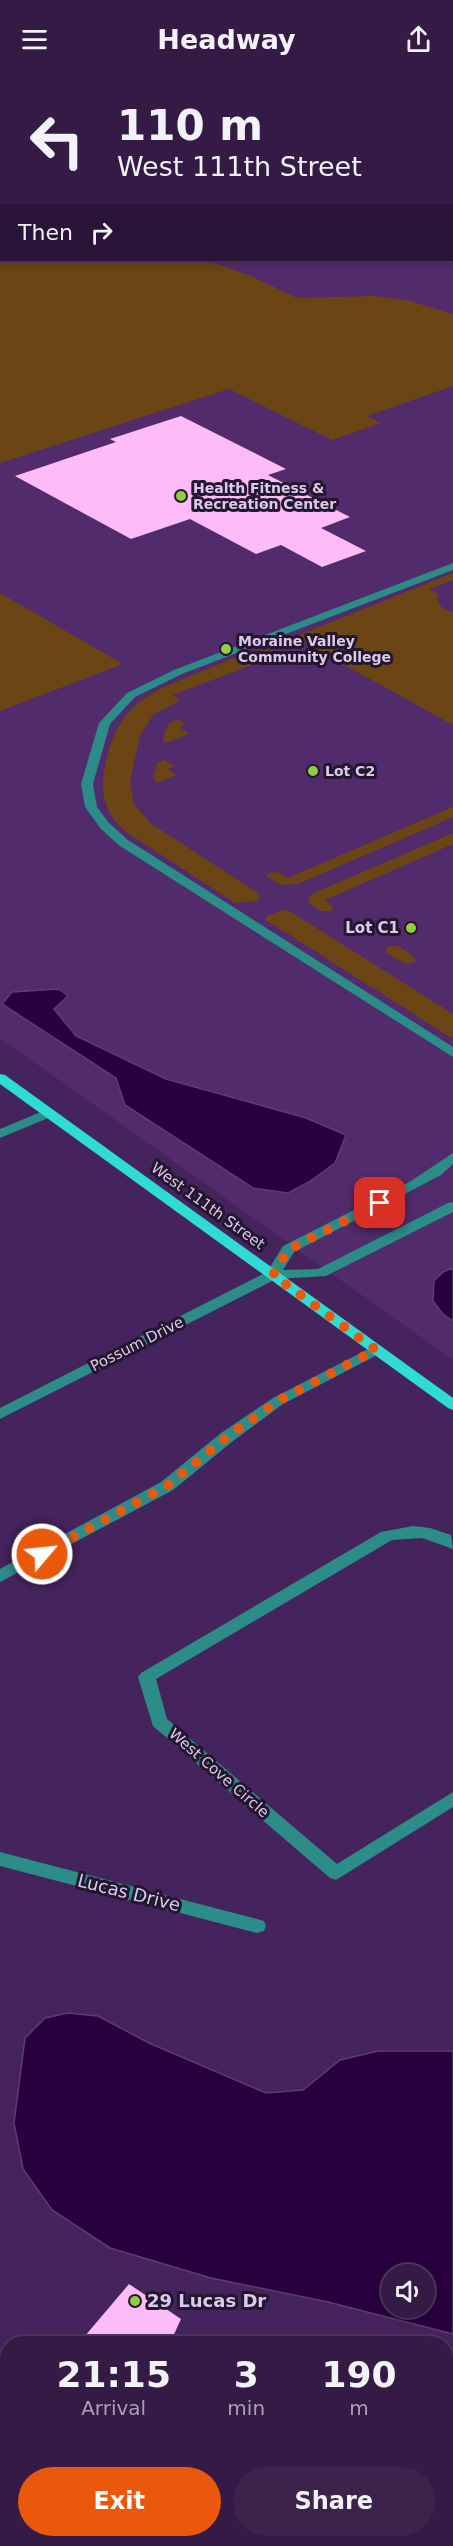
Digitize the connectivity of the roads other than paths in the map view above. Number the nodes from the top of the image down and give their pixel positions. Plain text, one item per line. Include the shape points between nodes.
1 (453, 566) edge
2 (453, 1053) edge
3 (0, 1078) edge
4 (48, 1113) junction
5 (0, 1134) edge
6 (453, 1157) edge
7 (453, 1206) edge
8 (273, 1275) junction
9 (376, 1350) junction
10 (453, 1405) edge
11 (0, 1414) edge
12 (453, 1544) edge
13 (0, 1576) edge
14 (453, 1798) edge
15 (0, 1859) edge
16 (257, 1926) dead end

1 - 2 street via 178,672 131,695 105,723 87,784 91,807 124,843
3 - 4 main road, West 111th Street
4 - 5 street
4 - 8 main road, West 111th Street
6 - 8 street via 416,1184 288,1250
7 - 8 street via 321,1273
8 - 9 main road, West 111th Street
8 - 11 street, Possum Drive
9 - 10 main road, West 111th Street
9 - 13 street via 278,1401 167,1486
12 - 14 street, West Cove Circle via 432,1533 400,1532 387,1536 147,1677 159,1722 336,1873
15 - 16 street, Lucas Drive

